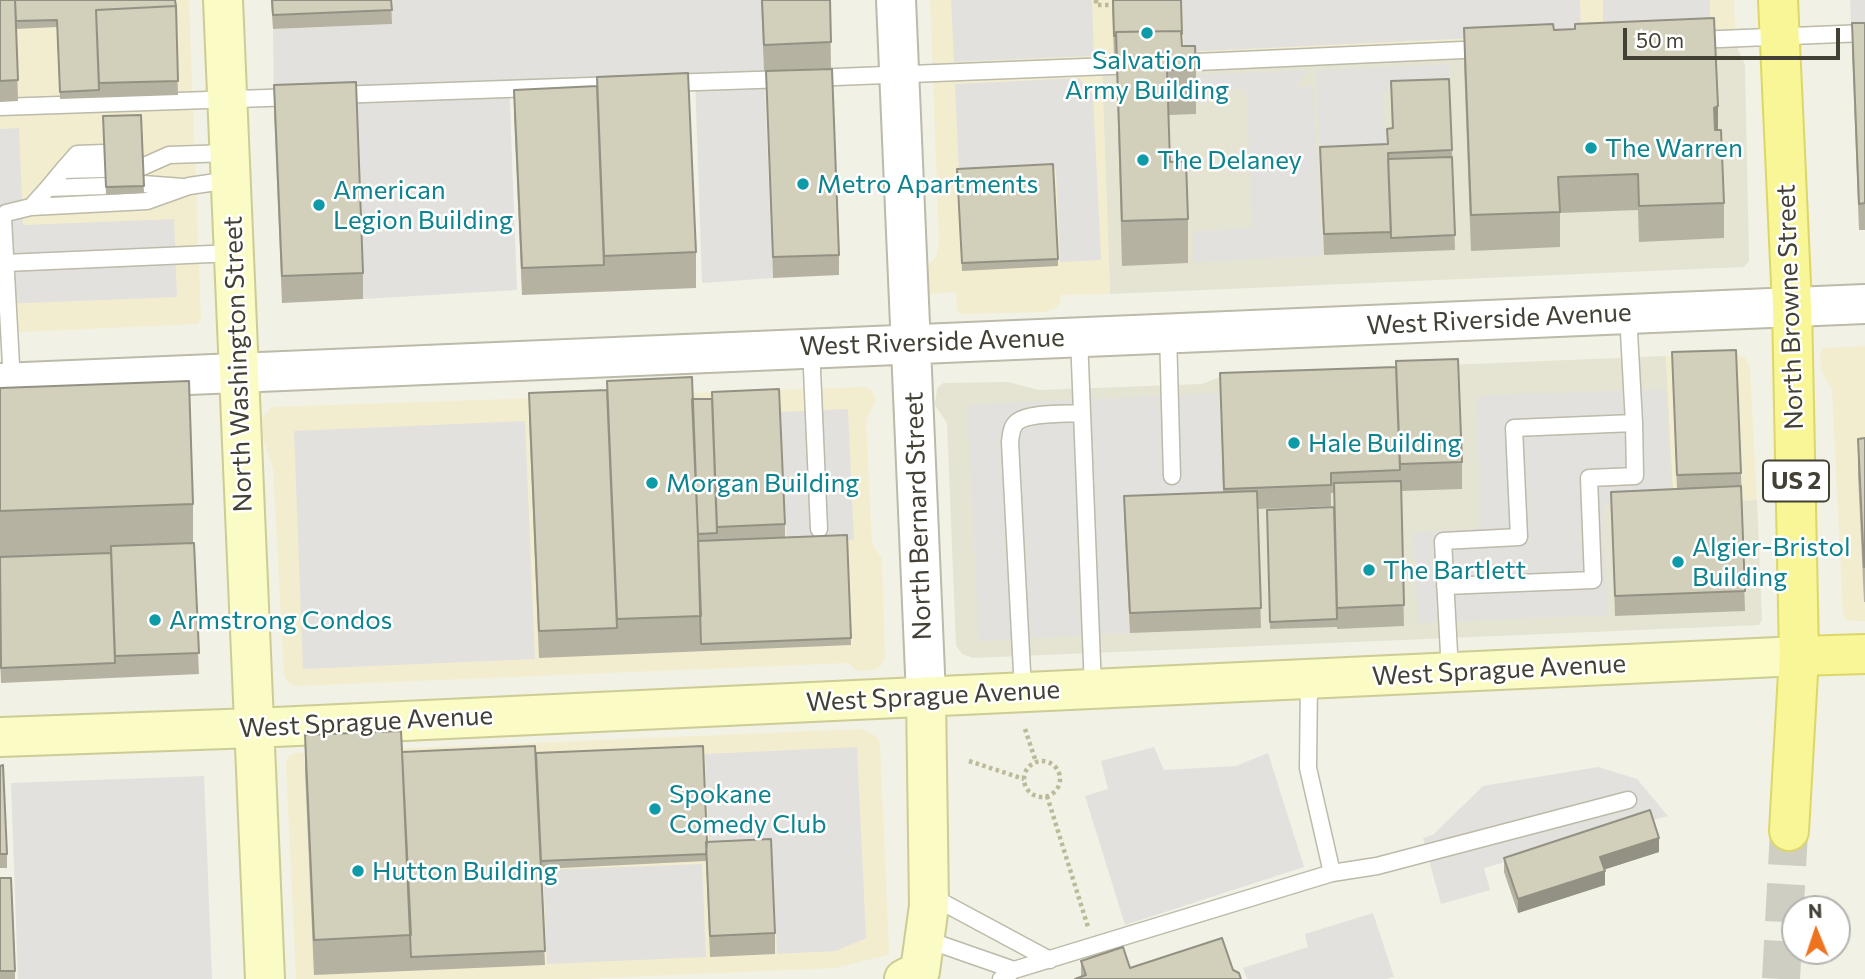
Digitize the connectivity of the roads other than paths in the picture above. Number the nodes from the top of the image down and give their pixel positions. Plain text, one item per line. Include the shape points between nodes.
1 (223, 0) edge
2 (896, 0) edge
3 (1779, 18) edge
4 (1865, 33) edge
5 (1686, 40) edge
6 (1497, 49) edge
7 (899, 75) junction
8 (657, 83) edge
9 (630, 85) edge
10 (226, 99) junction
11 (0, 107) edge
12 (142, 160) edge
13 (104, 161) edge
14 (230, 166) junction
15 (143, 184) edge
16 (105, 186) edge
17 (185, 187) junction
18 (48, 188) junction
19 (32, 207) junction
20 (234, 253) junction
21 (5, 263) junction
22 (1865, 304) edge
23 (1792, 306) junction
24 (1628, 314) junction
25 (1168, 333) junction
26 (1079, 337) junction
27 (911, 343) junction
28 (811, 347) junction
29 (239, 373) junction
30 (6, 383) edge
31 (1082, 413) junction
32 (1634, 423) junction
33 (1172, 476) dead end
34 (819, 529) dead end
35 (1445, 586) junction
36 (1865, 654) edge
37 (1799, 656) junction
38 (1450, 672) junction
39 (1309, 678) junction
40 (1093, 688) junction
41 (1023, 691) junction
42 (926, 696) junction
43 (254, 728) junction
44 (0, 737) edge
45 (1628, 800) dead end
46 (1789, 831) tunnel mouth
47 (1332, 873) junction
48 (927, 913) junction
49 (1051, 960) junction
50 (1008, 975) edge
51 (265, 979) edge
52 (904, 979) edge

1 - 10 main road, North Washington Street
2 - 7 street, North Bernard Street
3 - 4 lane
3 - 5 lane
3 - 23 main road, North Browne Street / US 2
6 - 7 lane
7 - 8 lane
7 - 27 street, North Bernard Street
9 - 10 lane
10 - 11 lane
10 - 14 main road, North Washington Street
12 - 14 lane via 169,155
13 - 18 lane via 77,154
14 - 17 lane
14 - 20 main road, North Washington Street
15 - 17 lane
16 - 18 lane
17 - 19 lane via 147,201
18 - 19 lane
19 - 21 lane via 5,213
20 - 21 lane
20 - 29 main road, North Washington Street
21 - 30 lane
22 - 23 street, West Riverside Avenue
23 - 24 street, West Riverside Avenue
23 - 37 main road, North Browne Street / US 2
24 - 25 street, West Riverside Avenue
24 - 32 lane
25 - 26 street, West Riverside Avenue
25 - 33 lane
26 - 27 street, West Riverside Avenue
26 - 31 lane
27 - 28 street, West Riverside Avenue
27 - 42 street, North Bernard Street
28 - 29 street, West Riverside Avenue
28 - 34 lane
29 - 30 street, West Riverside Avenue
29 - 43 main road, North Washington Street
31 - 40 lane
31 - 41 lane via 1031,416 1012,428
32 - 35 lane via 1514,428 1519,537 1443,541
32 - 35 lane via 1635,477 1588,478 1593,580
35 - 38 lane
36 - 37 main road, West Sprague Avenue
37 - 38 main road, West Sprague Avenue
37 - 46 main road, US 2
38 - 39 main road, West Sprague Avenue
39 - 40 main road, West Sprague Avenue
39 - 47 lane via 1308,768
40 - 41 main road, West Sprague Avenue
41 - 42 main road, West Sprague Avenue
42 - 43 main road, West Sprague Avenue
42 - 48 main road
43 - 44 main road, West Sprague Avenue
43 - 51 main road, North Washington Street
45 - 47 lane via 1377,866
47 - 49 lane
48 - 49 lane
48 - 50 lane
48 - 52 main road via 920,971
49 - 50 lane

